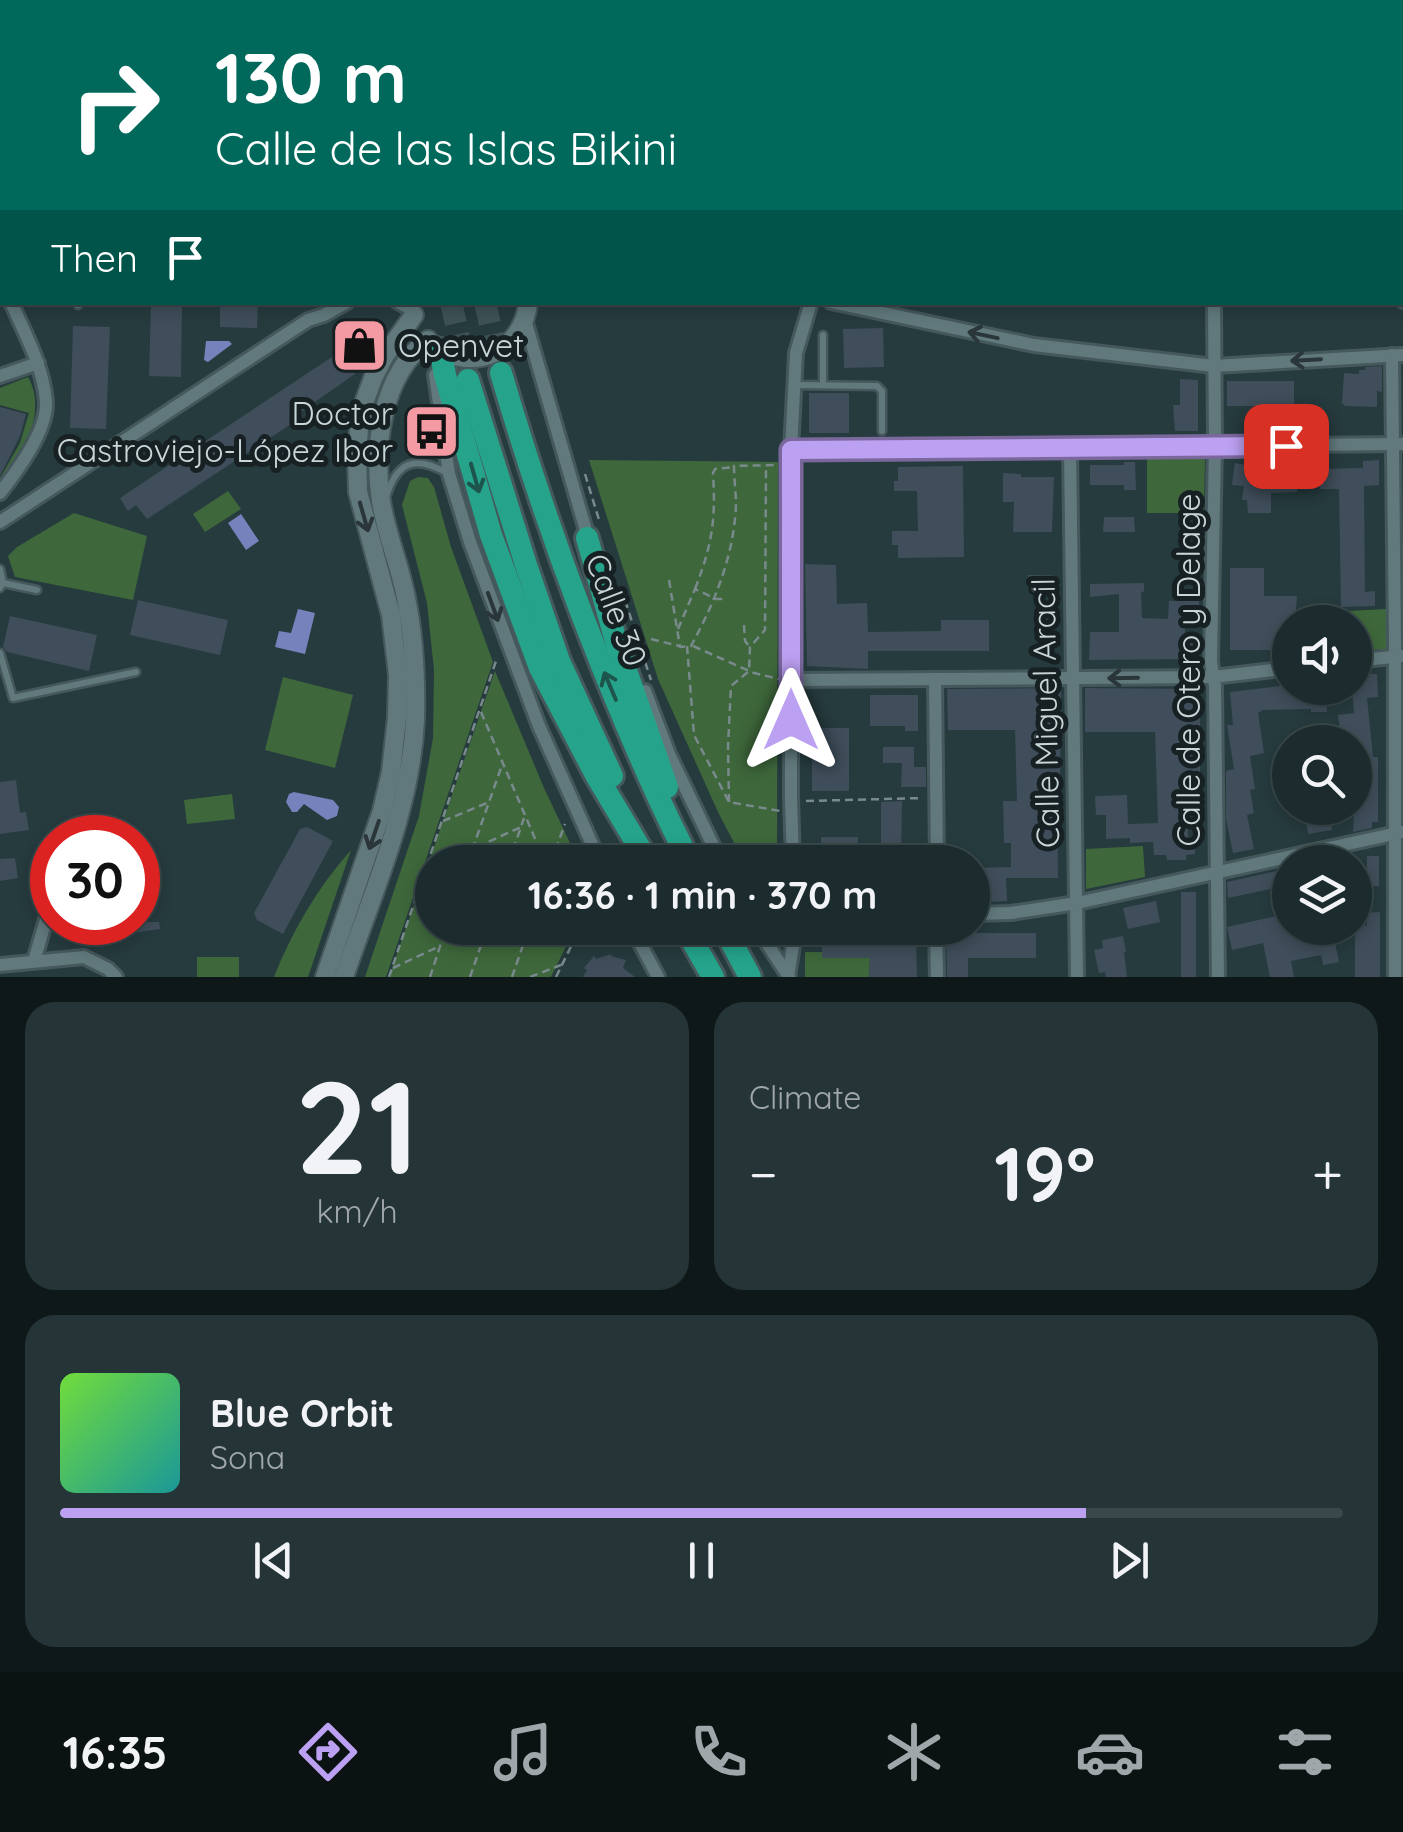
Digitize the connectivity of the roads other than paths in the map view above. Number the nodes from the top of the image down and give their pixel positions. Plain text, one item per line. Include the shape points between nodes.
1 (12, 305) edge
2 (320, 305) edge
3 (342, 305) edge
4 (810, 305) edge
5 (845, 305) edge
6 (1214, 305) edge
7 (410, 308) edge
8 (527, 311) edge
9 (308, 320) junction
10 (823, 335) dead end
11 (433, 344) junction
12 (1398, 355) edge
13 (38, 363) junction
14 (1214, 366) junction
15 (501, 373) tunnel mouth
16 (0, 376) edge
17 (468, 380) tunnel mouth
18 (794, 384) junction
19 (822, 384) junction
20 (882, 431) dead end
21 (1398, 444) edge
22 (1216, 446) junction
23 (1070, 449) junction
24 (791, 450) junction
25 (450, 474) junction
26 (0, 492) edge
27 (384, 518) junction
28 (0, 522) edge
29 (587, 538) junction
30 (0, 569) edge
31 (2, 586) edge
32 (37, 590) dead end
33 (0, 653) edge
34 (1399, 656) edge
35 (1372, 659) edge
36 (1272, 670) edge
37 (136, 672) dead end
38 (1213, 677) junction
39 (935, 679) junction
40 (1072, 679) junction
41 (791, 680) junction
42 (1400, 833) edge
43 (678, 840) junction
44 (592, 845) edge
45 (639, 845) edge
46 (642, 845) edge
47 (681, 845) edge
48 (713, 845) edge
49 (792, 845) edge
50 (936, 845) edge
51 (1217, 873) junction
52 (1076, 903) junction
53 (1399, 907) edge
54 (990, 914) edge
55 (39, 945) edge
56 (641, 945) edge
57 (695, 945) edge
58 (733, 945) edge
59 (766, 945) edge
60 (793, 945) edge
61 (936, 945) edge
62 (34, 961) junction
63 (0, 965) edge
64 (108, 974) edge
65 (789, 976) edge
66 (325, 977) edge
67 (344, 977) edge
68 (658, 977) edge
69 (713, 977) edge
70 (750, 977) edge
71 (937, 977) edge
72 (1077, 977) edge
73 (1218, 977) edge
74 (1395, 977) edge

1 - 13 street
2 - 9 street
3 - 9 street
4 - 18 street
14 -> 5 street via 1034,346
6 - 14 street, Calle de Otero y Delage
7 - 11 main road
7 -> 66 main road via 374,376 359,429 358,492 391,616 398,675 391,772
8 - 11 main road via 510,344 485,357 467,359
8 - 29 street
9 - 28 street
10 - 19 lane
11 - 25 street
11 - 27 main road via 412,351 382,420 378,470
11 -> 45 highway via 540,668
12 -> 14 street
12 - 21 street
13 - 16 street
13 - 26 street via 47,404 25,462
14 - 22 street, Calle de Otero y Delage
43 -> 15 highway, Calle 30 via 594,650
17 - 46 highway via 560,661
18 - 19 lane
18 - 24 street
19 - 20 lane via 881,388
21 - 22 street
21 - 34 street
22 - 23 street
22 - 38 street, Calle de Otero y Delage
23 - 24 street
23 - 40 street, Calle Miguel Aracil
24 - 41 street
25 - 27 lane via 432,464 404,466 390,482
25 -> 44 street via 510,653
27 - 67 main road via 409,615 410,766
29 - 43 highway via 666,780
29 - 48 street via 669,754
30 - 31 lane
31 - 32 lane
33 - 37 lane via 12,698
34 - 35 street
34 - 42 street
36 - 38 street
38 -> 40 street
38 - 51 street, Calle de Otero y Delage
39 - 40 street
39 - 41 street
39 - 50 street
40 - 52 street, Calle Miguel Aracil
41 - 49 street
42 - 51 street
42 - 53 street
43 - 47 highway, Calle 30
51 - 52 street
51 - 73 street, Calle de Otero y Delage
52 - 54 street
52 - 72 street, Calle Miguel Aracil
53 - 74 street
55 - 62 street
56 - 68 street
57 - 69 highway
58 - 70 highway
59 - 65 street
60 - 65 street
61 - 71 street
62 - 63 street
62 - 64 street via 84,957

